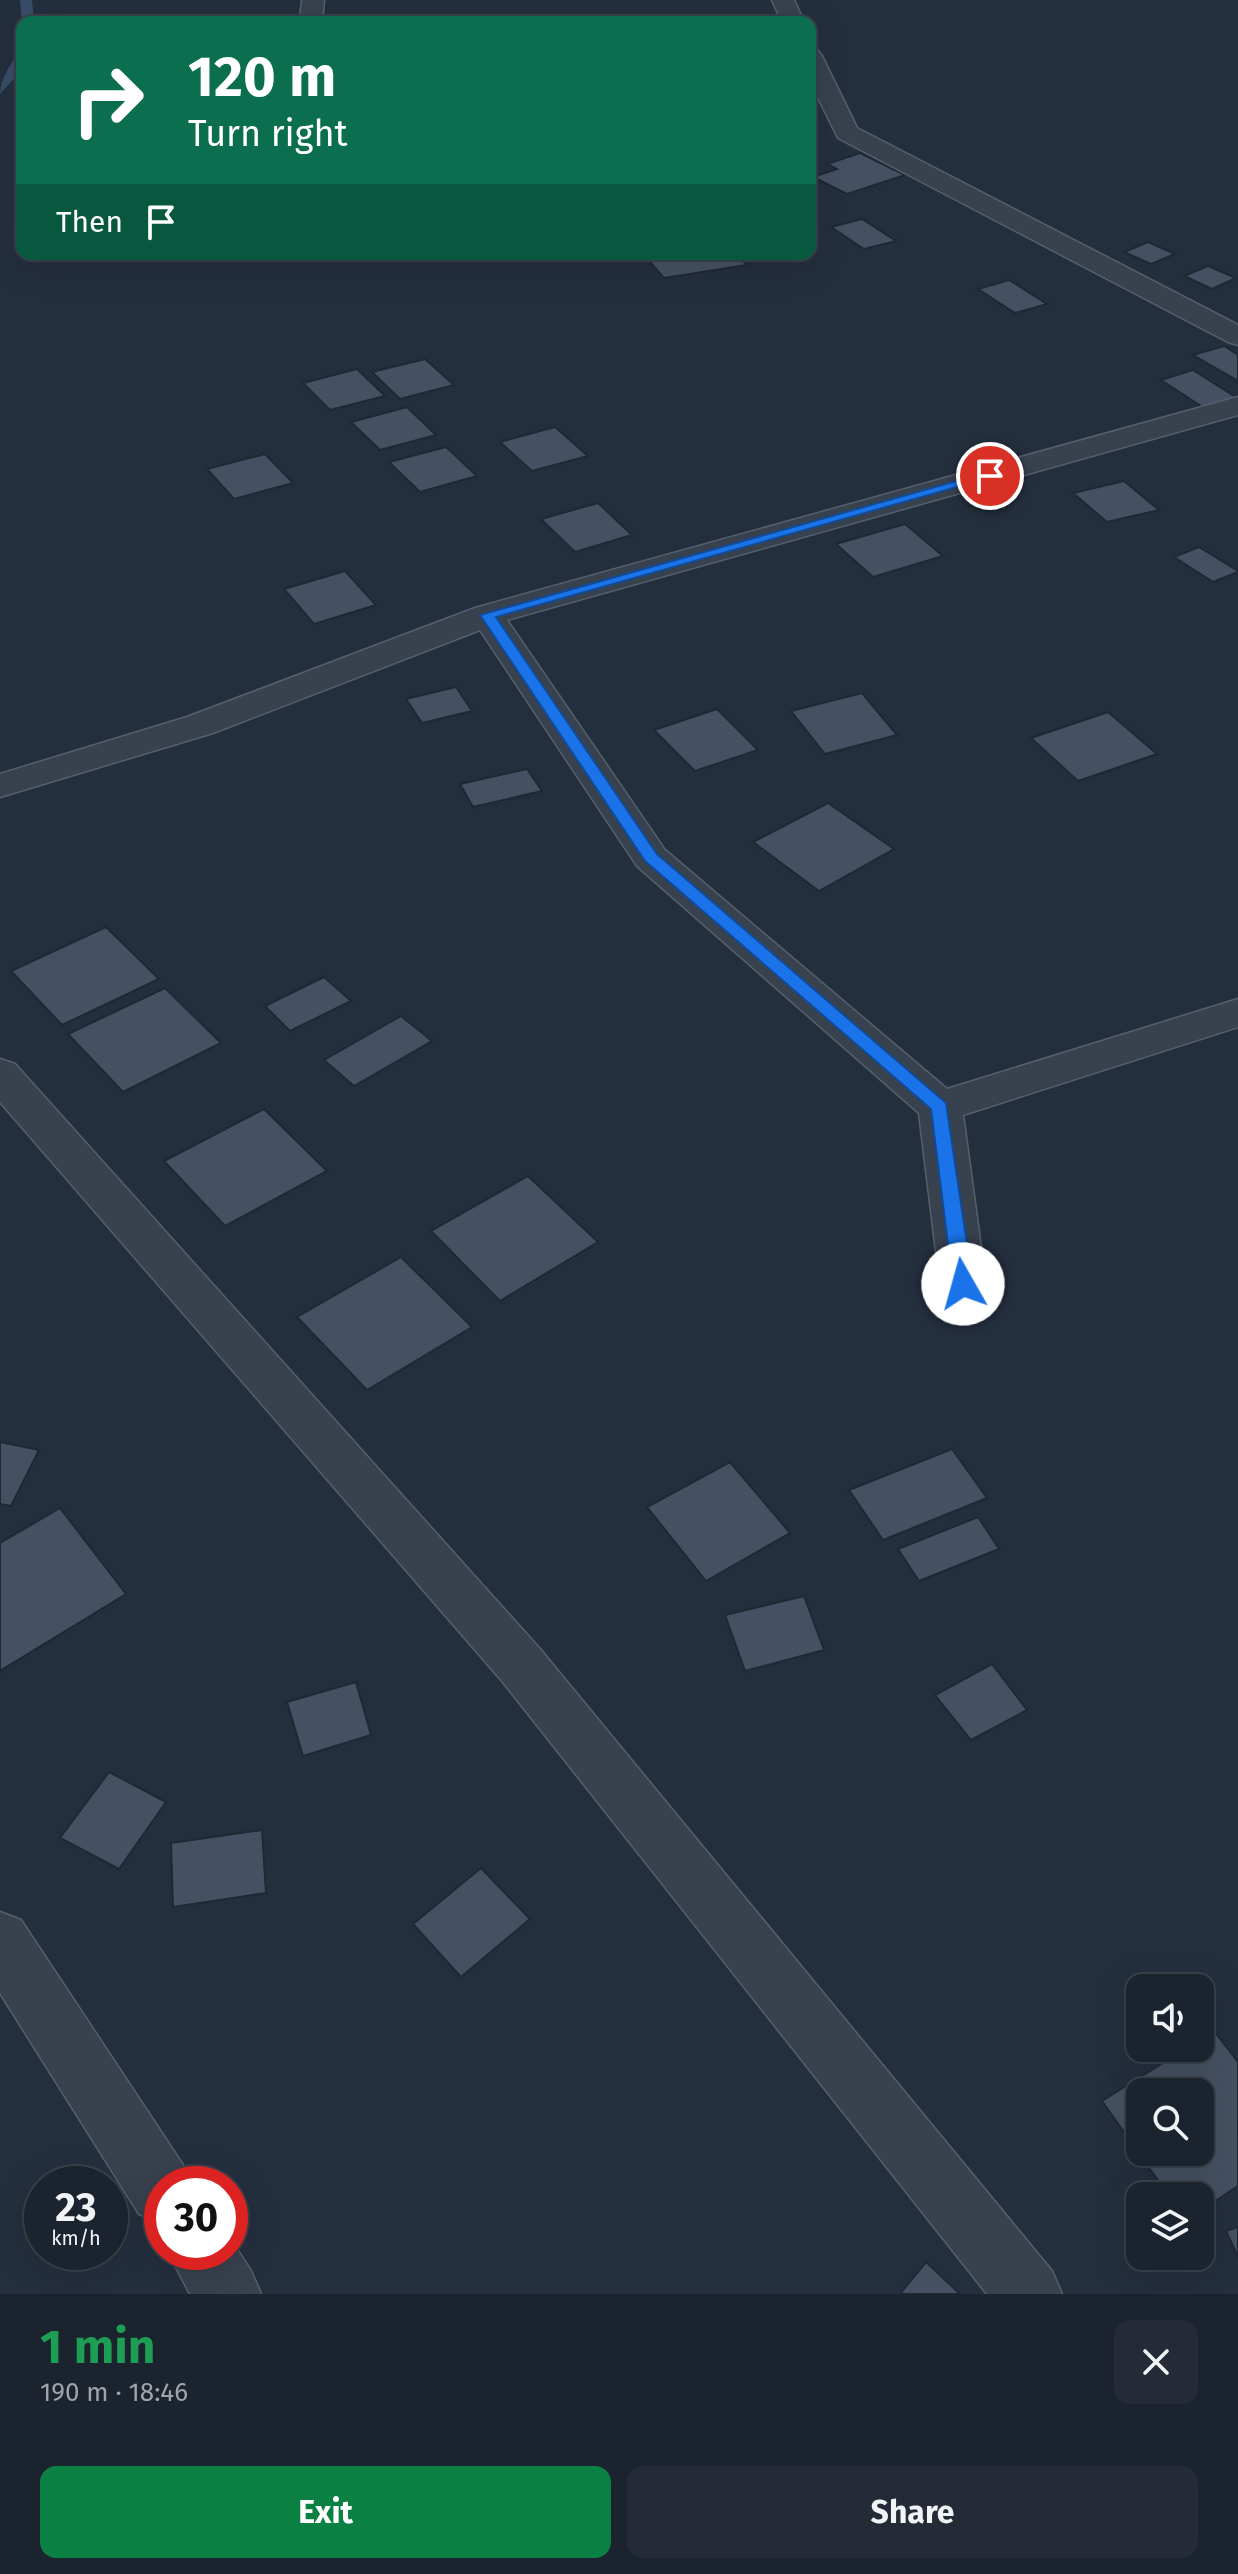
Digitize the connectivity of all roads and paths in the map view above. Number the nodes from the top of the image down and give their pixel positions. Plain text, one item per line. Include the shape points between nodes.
1 (816, 80) edge
2 (823, 108) edge
3 (1238, 336) edge
4 (1238, 406) edge
5 (487, 615) junction
6 (0, 786) edge
7 (1238, 1013) edge
8 (0, 1074) edge
9 (940, 1107) junction
10 (963, 1284) dead end
11 (0, 1940) edge
12 (146, 2166) edge
13 (213, 2270) edge
14 (228, 2294) edge
15 (1029, 2294) edge

1 - 2 street
2 - 3 street via 847,133
4 - 5 street
5 - 6 street via 200,725
5 - 9 street via 651,858
7 - 9 street
8 - 15 street via 521,1665
9 - 10 street
11 - 12 street
13 - 14 street

